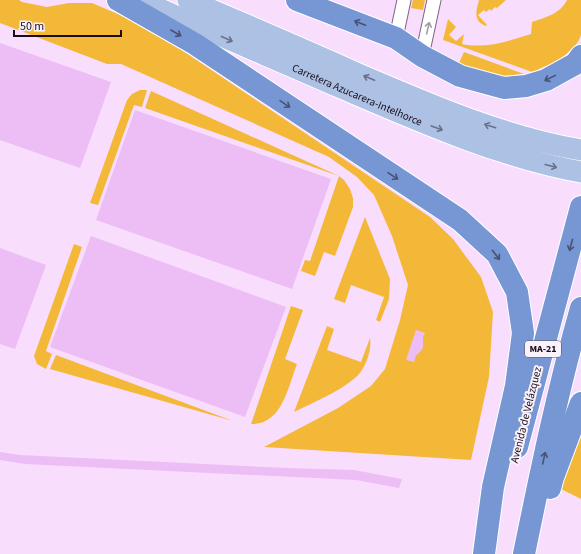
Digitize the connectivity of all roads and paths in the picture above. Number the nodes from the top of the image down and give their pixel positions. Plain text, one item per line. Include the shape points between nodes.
1 (118, 0) edge
2 (140, 0) edge
3 (188, 0) edge
4 (297, 0) edge
5 (404, 0) edge
6 (434, 0) edge
7 (396, 38) junction
8 (422, 56) junction
9 (581, 56) edge
10 (581, 150) edge
11 (581, 172) edge
12 (581, 207) edge
13 (581, 308) edge
14 (581, 403) edge
15 (500, 489) junction
16 (541, 497) junction
17 (524, 553) edge
18 (484, 554) edge
19 (493, 554) edge

1 -> 15 highway via 195,44 460,220 497,254 517,292 523,333
2 -> 11 main road, Carretera Azucarera-Intelhorce via 413,119 522,158
10 -> 3 main road, Carretera Azucarera-Intelhorce via 527,138 473,120
7 -> 4 highway
5 - 7 street
8 -> 6 street
7 - 8 highway
9 -> 8 highway via 575,64 546,80 526,86 504,88 460,76
12 -> 15 highway, Avenida de Velázquez / MA-21 via 519,440
16 -> 13 highway, MA-21 via 564,370
14 - 16 highway via 553,477
15 - 18 highway
15 - 19 highway, Avenida de Velázquez / MA-21
16 - 17 highway via 541,522

